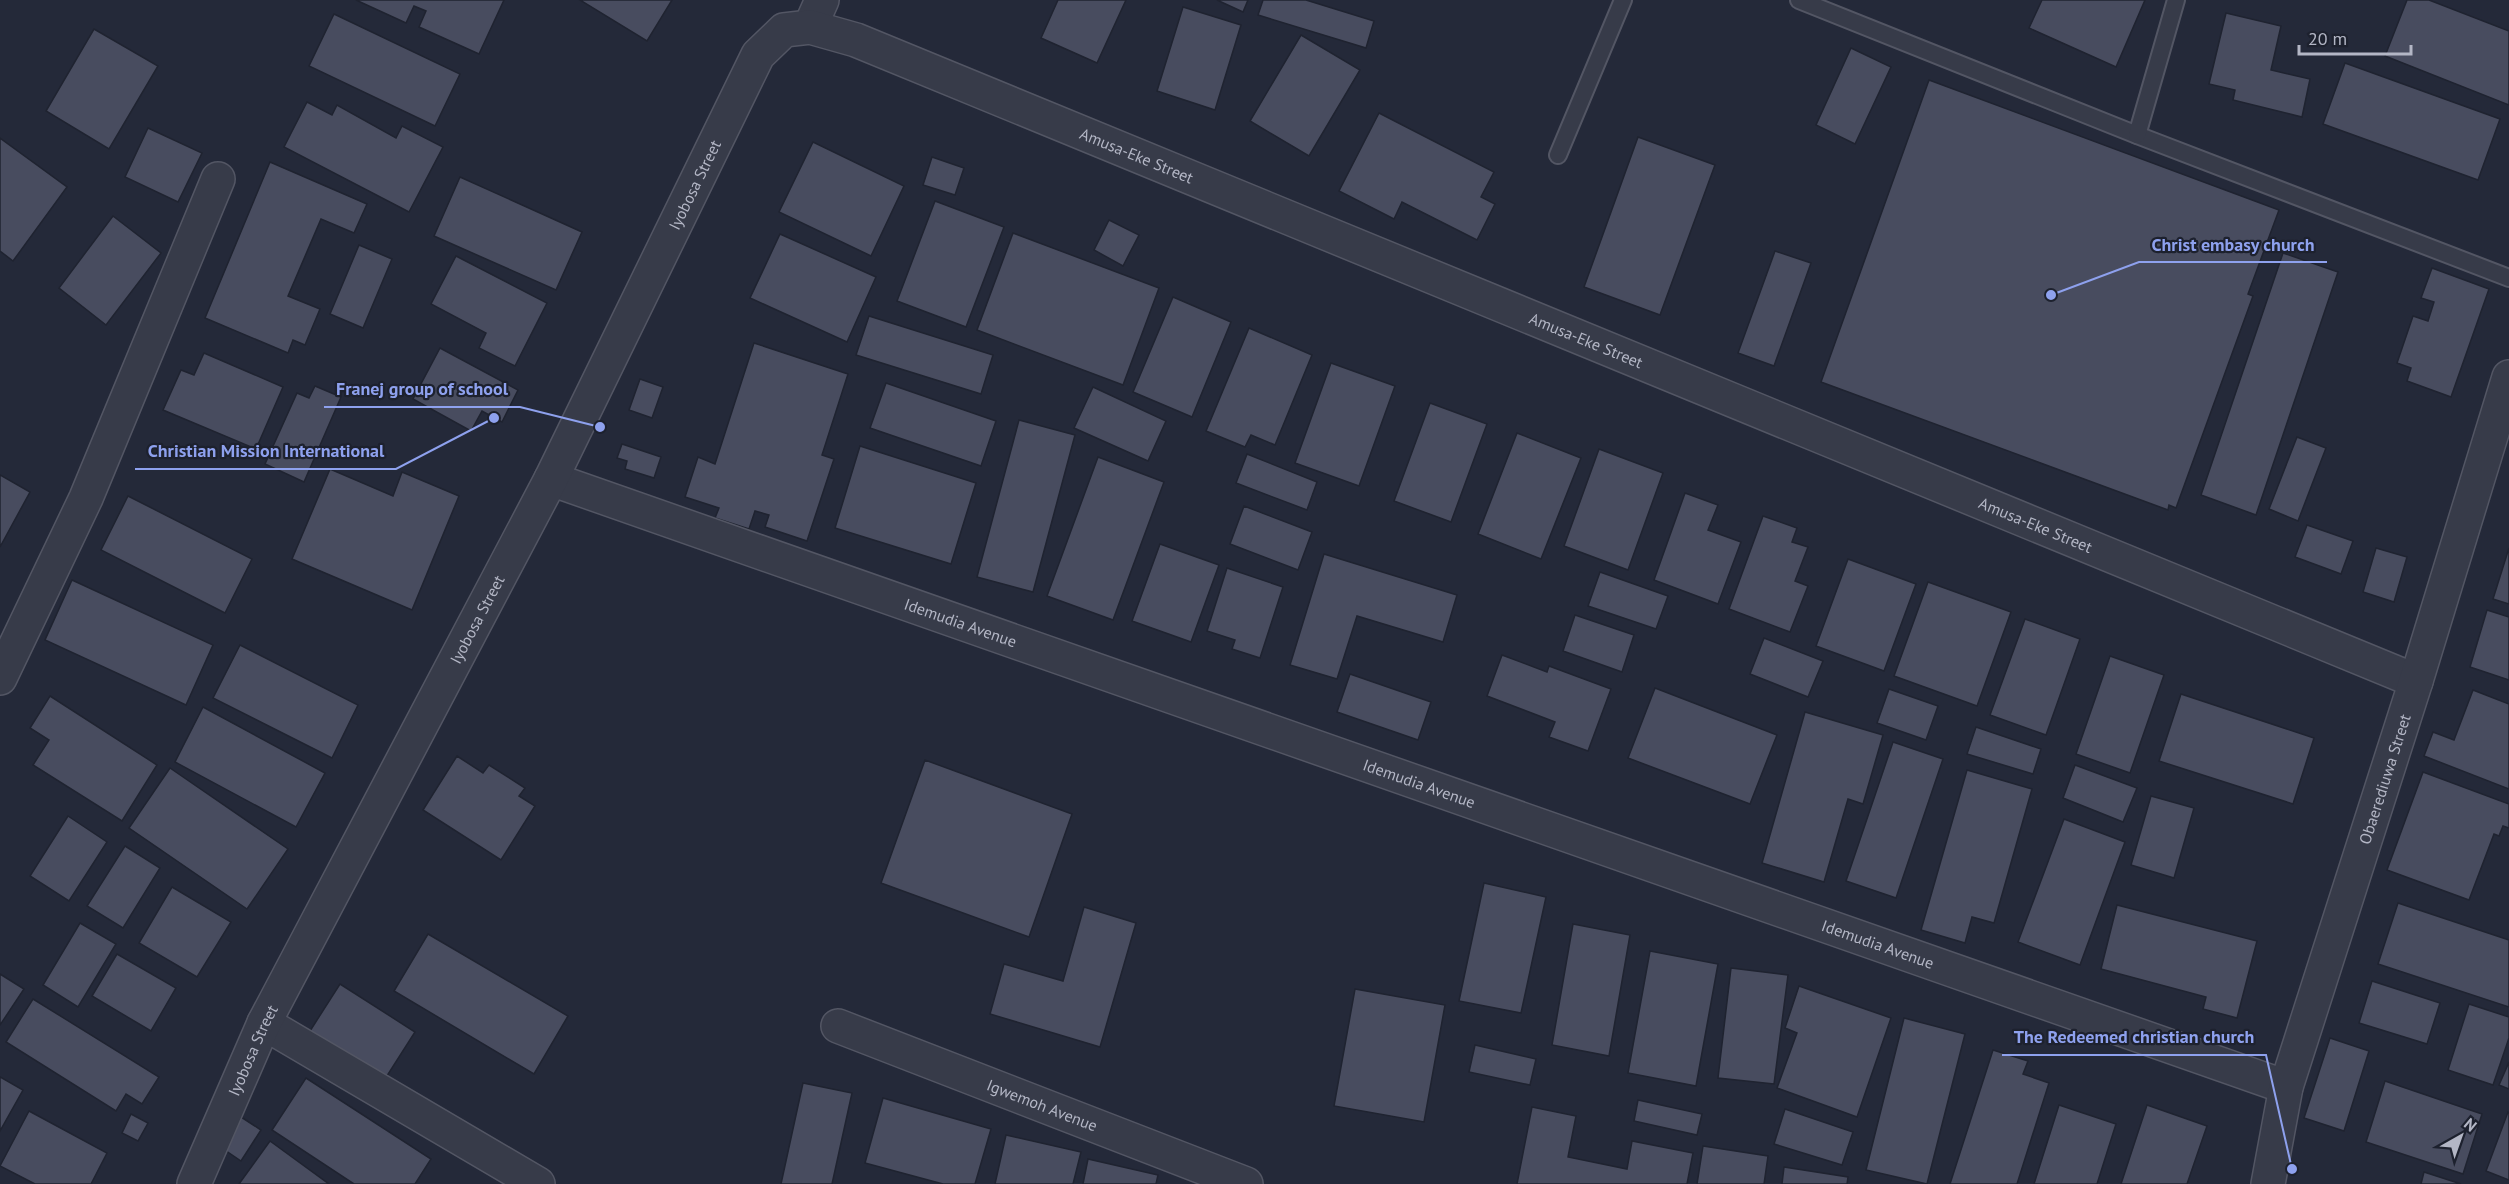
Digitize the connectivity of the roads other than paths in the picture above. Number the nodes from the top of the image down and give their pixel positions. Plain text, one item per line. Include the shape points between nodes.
1 (1623, 0) edge
2 (1799, 0) edge
3 (2176, 0) edge
4 (816, 14) edge
5 (758, 55) joint
6 (2138, 135) junction
7 (1558, 155) dead end
8 (218, 179) dead end
9 (2509, 278) edge
10 (2509, 376) edge
11 (551, 479) junction
12 (0, 678) edge
13 (2416, 681) junction
14 (264, 1023) junction
15 (838, 1026) dead end
16 (2286, 1087) junction
17 (194, 1184) edge
18 (538, 1184) edge
19 (1246, 1184) edge
20 (2268, 1184) edge

1 - 7 lane
2 - 6 lane
3 - 6 lane
4 - 5 street, Amusa-Eke Street via 784,30
4 - 13 street, Amusa-Eke Street via 878,50
5 - 11 street, Iyobosa Street
6 - 9 lane
8 - 12 street via 86,498
10 - 13 street, Obaerediuwa Street
11 - 14 street, Iyobosa Street
11 - 16 street, Idemudia Avenue
13 - 16 street, Obaerediuwa Street
14 - 17 street, Iyobosa Street
14 - 18 street
15 - 19 street, Igwemoh Avenue
16 - 20 street, Obaerediuwa Street

